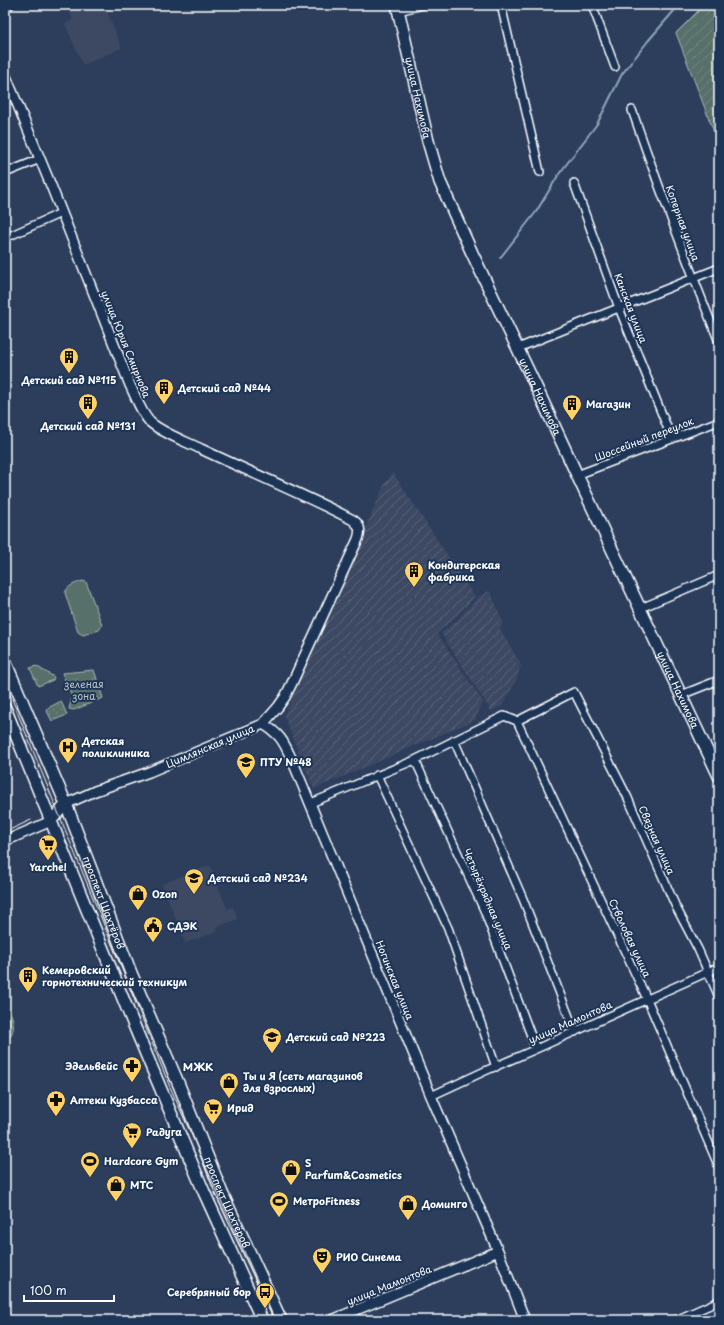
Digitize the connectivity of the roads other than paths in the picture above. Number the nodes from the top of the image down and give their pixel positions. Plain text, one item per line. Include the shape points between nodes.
1 (10, 5) edge
2 (423, 5) edge
3 (501, 5) edge
4 (592, 5) edge
5 (5, 7) edge
6 (398, 8) edge
7 (615, 67) dead end
8 (5, 74) edge
9 (632, 110) dead end
10 (40, 159) junction
11 (540, 172) dead end
12 (5, 173) edge
13 (574, 183) dead end
14 (61, 213) junction
15 (5, 238) edge
16 (719, 268) edge
17 (693, 279) junction
18 (619, 308) junction
19 (719, 342) edge
20 (518, 348) junction
21 (719, 421) edge
22 (672, 439) junction
23 (577, 475) junction
24 (360, 530) joint
25 (719, 575) edge
26 (641, 608) junction
27 (5, 660) edge
28 (719, 680) edge
29 (681, 695) junction
30 (5, 708) edge
31 (517, 720) junction
32 (263, 724) junction
33 (454, 740) junction
34 (415, 760) junction
35 (377, 775) junction
36 (719, 776) edge
37 (311, 802) junction
38 (66, 804) junction
39 (51, 821) junction
40 (5, 841) edge
41 (719, 966) edge
42 (708, 972) junction
43 (719, 997) edge
44 (648, 999) junction
45 (575, 1032) junction
46 (536, 1049) junction
47 (496, 1066) junction
48 (431, 1096) junction
49 (719, 1167) edge
50 (498, 1251) junction
51 (719, 1301) edge
52 (262, 1320) edge
53 (281, 1320) edge
54 (332, 1320) edge
55 (525, 1320) edge
56 (676, 1320) edge

1 - 5 street
2 - 6 street
3 - 11 street
4 - 7 street
6 - 20 main road, улица Нахимова via 428,141 440,182
8 - 10 street, улица Юрия Смирнова
9 - 17 street, Коперная улица
10 - 12 street
10 - 14 street, улица Юрия Смирнова
13 - 18 street, Канская улица
14 - 15 street
14 - 24 street, улица Юрия Смирнова via 130,385 150,422 353,520
16 - 17 street
17 - 18 street
17 - 19 street, Коперная улица
18 - 20 street
18 - 22 street, Канская улица
20 - 23 main road, улица Нахимова
21 - 22 street, Шоссейный переулок
22 - 23 street, Шоссейный переулок
23 - 26 main road, улица Нахимова
24 - 32 street, Цимлянская улица via 285,697
25 - 26 street
26 - 29 main road, улица Нахимова
27 - 38 main road, проспект Шахтёров
28 - 29 street
29 - 36 main road, улица Нахимова
30 - 39 main road, проспект Шахтёров
31 - 33 street via 504,716
31 - 42 street, Связная улица via 574,692 627,796
31 - 44 street, Стволовая улица
32 - 37 street, Ногинская улица via 276,732 281,739
32 - 38 street, Цимлянская улица
33 - 34 street
33 - 45 street via 523,899
34 - 35 street
34 - 46 street, Четырёхрядная улица via 484,910
35 - 37 street
35 - 47 street via 448,928
37 - 48 street, Ногинская улица
38 - 39 main road, Цимлянская улица
38 - 53 main road, проспект Шахтёров via 128,966 222,1193
39 - 40 street, Цимлянская улица
39 - 52 main road, проспект Шахтёров via 204,1192
41 - 42 street, улица Мамонтова
42 - 43 street, Связная улица
42 - 44 street, улица Мамонтова
44 - 45 street, улица Мамонтова
44 - 49 street, Стволовая улица
45 - 46 street, улица Мамонтова
46 - 47 street, улица Мамонтова
47 - 48 street, улица Мамонтова
48 - 50 street, Ногинская улица
50 - 54 street, улица Мамонтова
50 - 55 street, Ногинская улица
51 - 56 street

